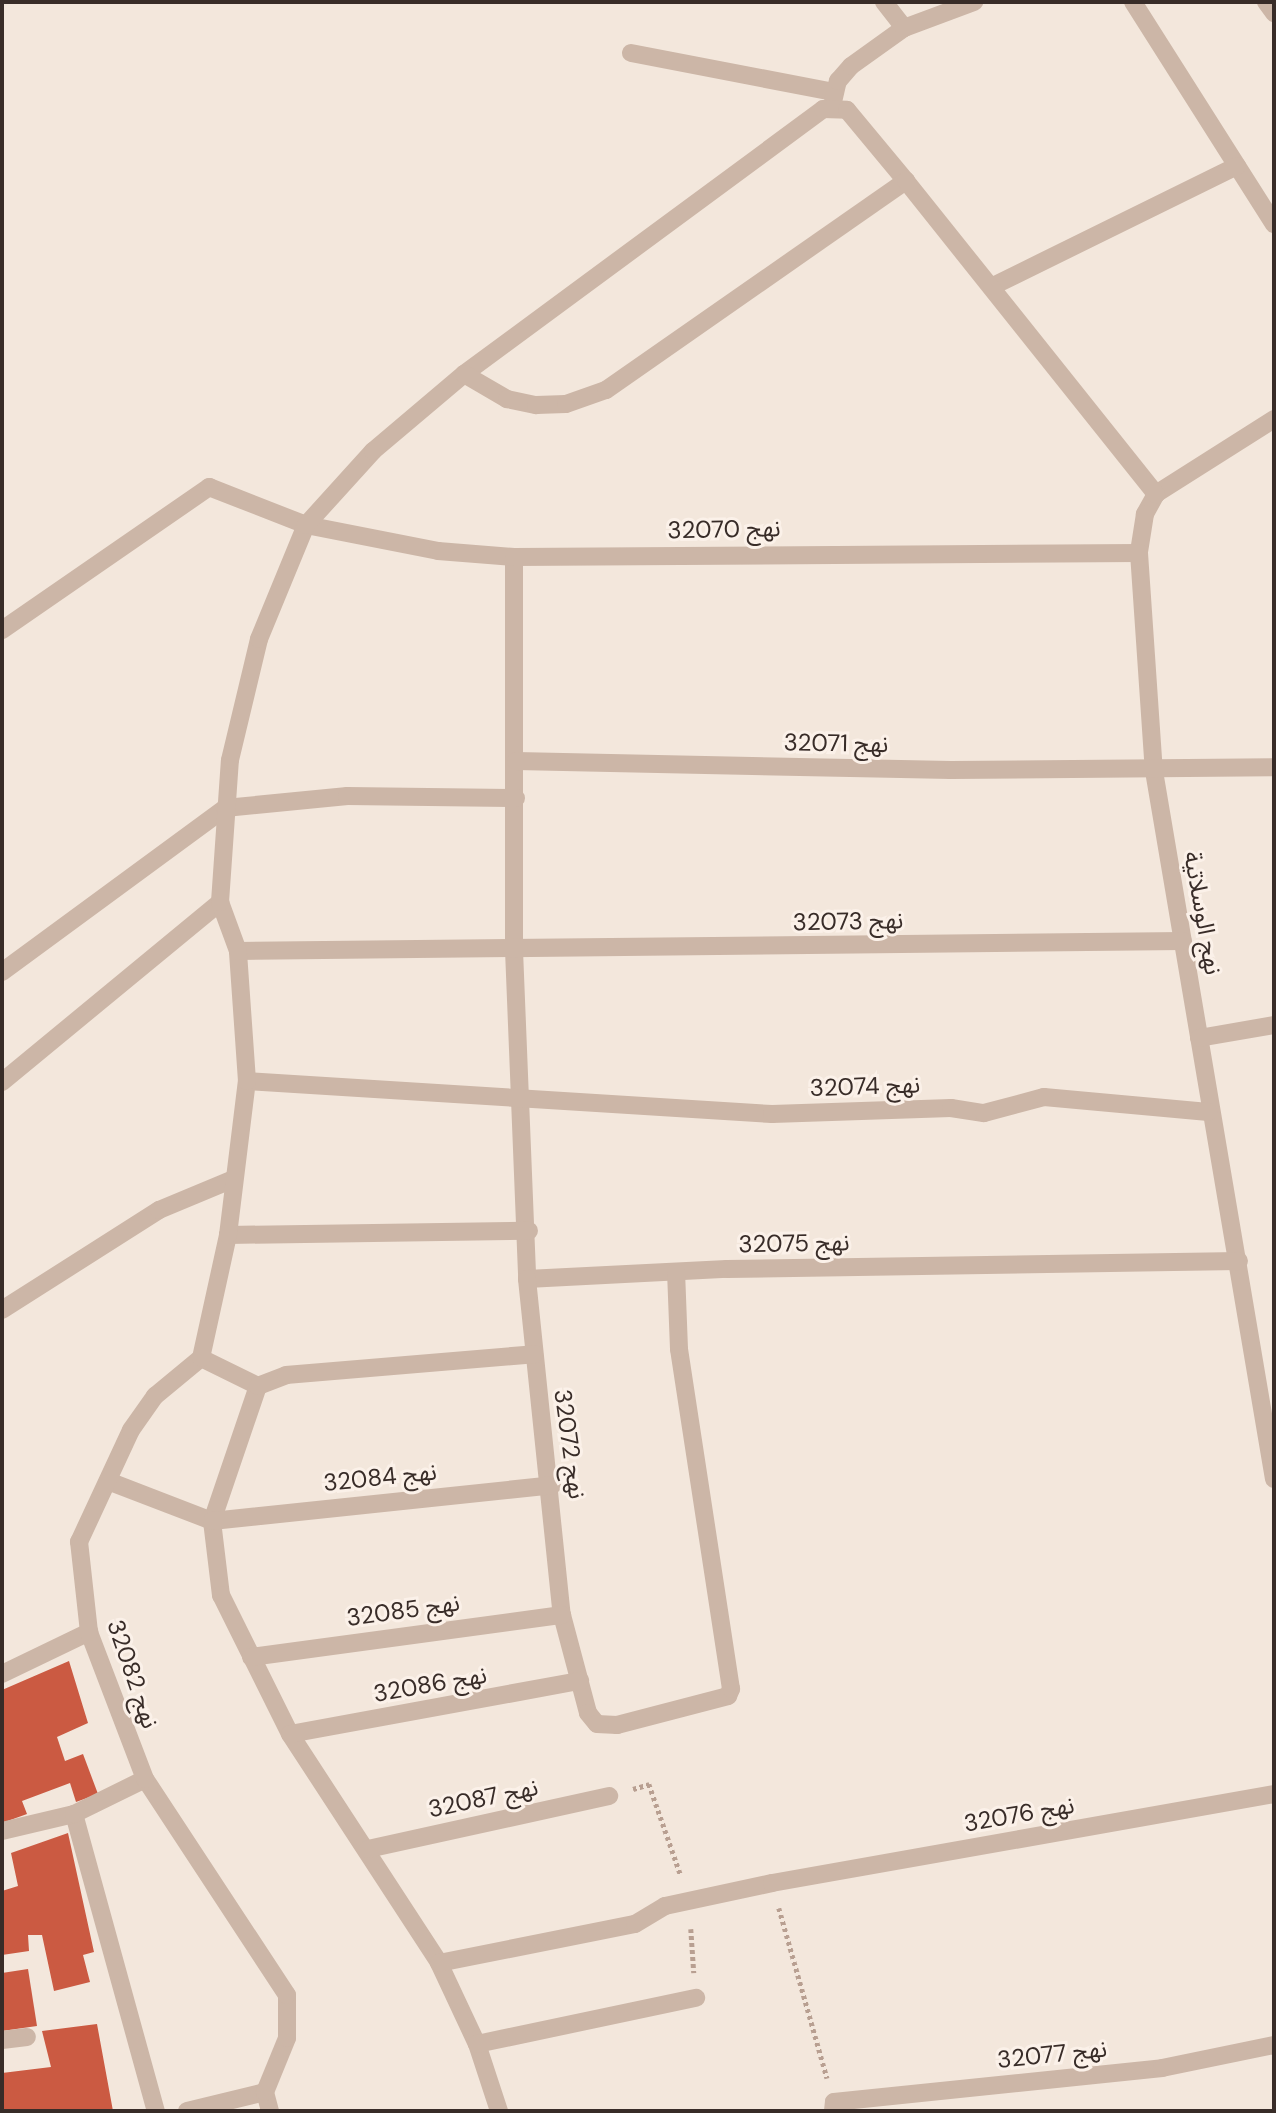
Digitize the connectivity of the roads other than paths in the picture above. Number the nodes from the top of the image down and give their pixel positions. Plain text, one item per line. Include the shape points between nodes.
1 (884, 2) edge
2 (974, 2) edge
3 (1133, 2) edge
4 (1266, 2) edge
5 (1274, 13) edge
6 (904, 28) junction
7 (631, 53) dead end
8 (834, 99) junction
9 (1237, 166) junction
10 (906, 181) junction
11 (1274, 224) edge
12 (993, 286) junction
13 (464, 374) junction
14 (1274, 419) edge
15 (1156, 494) junction
16 (306, 525) junction
17 (1139, 553) junction
18 (514, 557) junction
19 (2, 630) edge
20 (516, 761) junction
21 (1274, 767) edge
22 (1154, 771) junction
23 (516, 798) junction
24 (225, 808) junction
25 (220, 902) junction
26 (1183, 941) junction
27 (514, 950) junction
28 (238, 951) junction
29 (2, 972) edge
30 (1274, 1025) edge
31 (1199, 1038) junction
32 (247, 1081) junction
33 (2, 1082) edge
34 (521, 1103) junction
35 (1208, 1112) junction
36 (231, 1181) junction
37 (528, 1231) junction
38 (228, 1235) junction
39 (1239, 1261) junction
40 (676, 1272) junction
41 (527, 1279) junction
42 (2, 1310) edge
43 (534, 1354) junction
44 (201, 1358) junction
45 (258, 1386) junction
46 (1274, 1479) edge
47 (108, 1481) junction
48 (552, 1485) junction
49 (212, 1521) junction
50 (562, 1615) junction
51 (89, 1632) junction
52 (251, 1657) junction
53 (2, 1674) edge
54 (580, 1681) junction
55 (290, 1734) junction
56 (145, 1779) junction
57 (1274, 1794) edge
58 (609, 1796) road end
59 (74, 1814) junction
60 (2, 1831) edge
61 (368, 1849) junction
62 (439, 1964) junction
63 (696, 1998) road end
64 (27, 2037) dead end
65 (2, 2040) edge
66 (477, 2044) junction
67 (1274, 2045) edge
68 (265, 2092) junction
69 (833, 2107) edge
70 (156, 2111) edge
71 (187, 2111) edge
72 (270, 2111) edge
73 (499, 2111) edge

1 - 6 street
2 - 6 street
3 - 9 street
4 - 5 street
6 - 8 street via 851,66
7 - 8 street
8 - 10 street
8 - 13 street
9 - 11 street
9 - 12 street
10 - 12 street
10 - 13 street via 606,390 566,404 536,405 507,398
12 - 15 street
13 - 16 street via 373,451
14 - 15 street
15 - 17 street, نهج الوسلاتية via 1145,514
16 - 18 street, نهج 32070 via 438,551
16 - 19 street, نهج 32070 via 233,491 209,487
16 - 24 street via 255,652
17 - 18 street, نهج 32070
17 - 22 street, نهج الوسلاتية
18 - 20 street
20 - 22 street, نهج 32071
20 - 23 street
21 - 22 street, نهج 32071
22 - 26 street, نهج الوسلاتية
23 - 24 street via 347,796
23 - 27 street
24 - 25 street
24 - 29 street
25 - 28 street
25 - 33 street
26 - 27 street, نهج 32073
26 - 31 street, نهج الوسلاتية
27 - 28 street, نهج 32073
27 - 34 street
28 - 32 street
30 - 31 street
31 - 35 street, نهج الوسلاتية
32 - 34 street, نهج 32074
32 - 36 street
34 - 35 street, نهج 32074 via 772,1114 951,1108 984,1113 1044,1097
34 - 37 street
35 - 39 street, نهج الوسلاتية
36 - 38 street
36 - 42 street via 159,1210
37 - 38 street
37 - 41 street
38 - 44 street
39 - 40 street, نهج 32075
39 - 46 street, نهج الوسلاتية
40 - 41 street, نهج 32075
40 - 54 street, نهج 32072 via 679,1349 731,1692 617,1725 597,1724
41 - 43 street, نهج 32072
43 - 45 street via 286,1375
43 - 48 street, نهج 32072
44 - 45 street
44 - 47 street, نهج 32082 via 155,1396
45 - 49 street
47 - 49 street
47 - 51 street, نهج 32082 via 79,1542
48 - 49 street, نهج 32084
48 - 50 street, نهج 32072
49 - 52 street via 221,1595
50 - 52 street, نهج 32085
50 - 54 street, نهج 32072
51 - 53 street
51 - 56 street, نهج 32082
52 - 55 street
54 - 55 street, نهج 32086
55 - 61 street
56 - 59 street
56 - 68 street, نهج 32082 via 286,1995 287,2038
57 - 62 street, نهج 32076 via 772,1883 690,1900 635,1924
58 - 61 street, نهج 32087
59 - 60 street
59 - 70 street
61 - 62 street
62 - 66 street
63 - 66 street
64 - 65 street
66 - 73 street
67 - 69 street, نهج 32077 via 1162,2068
68 - 71 street
68 - 72 street

